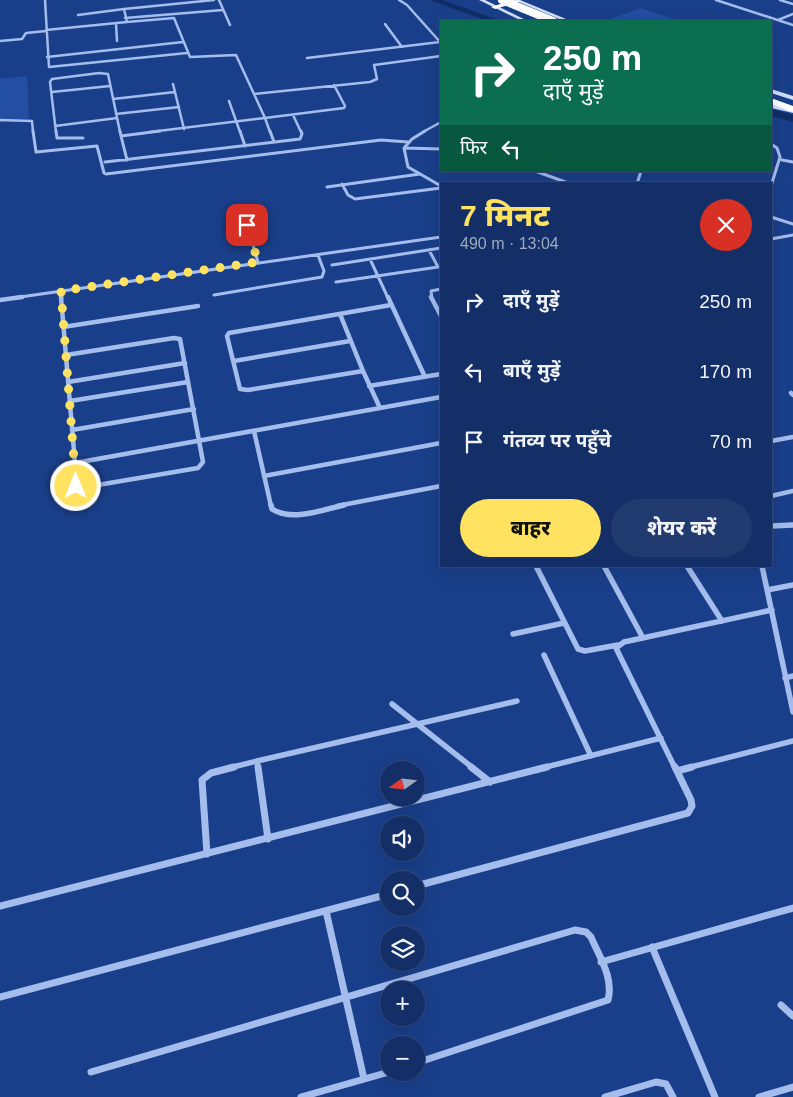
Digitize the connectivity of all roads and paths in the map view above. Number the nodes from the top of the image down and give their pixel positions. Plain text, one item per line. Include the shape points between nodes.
1 (45, 0) edge
2 (214, 0) edge
3 (219, 0) edge
4 (399, 0) edge
5 (481, 0) edge
6 (502, 0) edge
7 (522, 0) edge
8 (716, 0) edge
9 (780, 0) edge
10 (493, 4) edge
11 (793, 4) edge
12 (124, 10) junction
13 (224, 10) junction
14 (793, 14) edge
15 (78, 15) dead end
16 (125, 18) junction
17 (523, 20) edge
18 (536, 20) edge
19 (551, 20) edge
20 (566, 20) edge
21 (777, 20) junction
22 (127, 22) junction
23 (116, 23) junction
24 (385, 24) dead end
25 (230, 25) dead end
26 (793, 25) edge
27 (46, 30) junction
28 (117, 41) dead end
29 (0, 42) edge
30 (183, 42) junction
31 (440, 42) edge
32 (440, 43) edge
33 (402, 47) junction
34 (187, 53) junction
35 (47, 56) junction
36 (440, 56) edge
37 (307, 58) dead end
38 (173, 84) dead end
39 (110, 86) junction
40 (334, 86) junction
41 (772, 91) edge
42 (52, 92) junction
43 (175, 92) junction
44 (254, 94) junction
45 (772, 97) edge
46 (113, 98) junction
47 (793, 98) edge
48 (229, 101) dead end
49 (772, 101) edge
50 (179, 106) junction
51 (772, 106) edge
52 (792, 108) edge
53 (293, 114) junction
54 (117, 116) junction
55 (265, 118) junction
56 (0, 120) edge
57 (236, 122) junction
58 (440, 123) edge
59 (55, 126) junction
60 (184, 128) junction
61 (121, 136) junction
62 (83, 138) dead end
63 (274, 142) junction
64 (408, 142) junction
65 (772, 145) edge
66 (245, 146) junction
67 (404, 148) junction
68 (440, 149) edge
69 (127, 160) junction
70 (782, 160) junction
71 (792, 161) edge
72 (105, 162) dead end
73 (538, 172) edge
74 (420, 174) junction
75 (565, 182) edge
76 (342, 184) junction
77 (772, 184) edge
78 (327, 186) dead end
79 (440, 186) edge
80 (440, 187) edge
81 (772, 217) edge
82 (793, 224) edge
83 (247, 225) dead end
84 (793, 235) edge
85 (440, 237) edge
86 (772, 239) edge
87 (440, 248) edge
88 (429, 250) junction
89 (318, 255) junction
90 (370, 259) junction
91 (258, 262) junction
92 (332, 264) dead end
93 (440, 267) edge
94 (378, 277) junction
95 (336, 282) dead end
96 (440, 289) edge
97 (61, 291) junction
98 (214, 295) dead end
99 (0, 300) edge
100 (391, 305) junction
101 (198, 306) dead end
102 (439, 309) edge
103 (340, 314) junction
104 (63, 327) junction
105 (350, 341) junction
106 (66, 355) junction
107 (234, 361) junction
108 (185, 363) junction
109 (363, 371) junction
110 (440, 374) edge
111 (425, 377) junction
112 (68, 382) junction
113 (188, 382) junction
114 (369, 386) junction
115 (440, 397) edge
116 (70, 401) junction
117 (380, 408) junction
118 (194, 409) junction
119 (72, 430) junction
120 (254, 431) junction
121 (793, 437) edge
122 (200, 440) junction
123 (772, 442) edge
124 (440, 443) edge
125 (75, 462) junction
126 (264, 476) junction
127 (440, 486) edge
128 (793, 491) edge
129 (772, 496) edge
130 (793, 525) edge
131 (772, 526) edge
132 (536, 567) edge
133 (605, 567) edge
134 (688, 567) edge
135 (762, 567) edge
136 (793, 585) edge
137 (767, 590) junction
138 (772, 610) junction
139 (722, 621) junction
140 (564, 623) junction
141 (513, 634) dead end
142 (643, 638) junction
143 (618, 645) junction
144 (544, 656) dead end
145 (793, 676) edge
146 (785, 678) junction
147 (517, 701) dead end
148 (392, 704) dead end
149 (793, 712) edge
150 (419, 724) junction
151 (661, 738) junction
152 (793, 742) edge
153 (591, 756) junction
154 (257, 761) junction
155 (678, 771) junction
156 (490, 782) junction
157 (268, 839) junction
158 (207, 854) junction
159 (425, 884) edge
160 (380, 896) edge
161 (0, 906) edge
162 (793, 908) edge
163 (326, 910) junction
164 (652, 947) junction
165 (601, 962) junction
166 (0, 997) edge
167 (345, 997) junction
168 (781, 1005) dead end
169 (793, 1016) edge
170 (425, 1060) edge
171 (91, 1072) dead end
172 (380, 1075) edge
173 (364, 1080) junction
174 (793, 1087) edge
175 (301, 1097) edge
176 (605, 1097) edge
177 (673, 1097) edge
178 (715, 1097) edge
179 (760, 1097) edge

1 - 27 street
2 - 12 street
3 - 13 street
4 - 31 street
5 - 10 street
6 - 19 highway, bridge
7 - 10 highway
7 - 20 street
8 - 21 street
9 - 11 street
10 - 17 street
10 - 18 highway
12 - 15 street
12 - 16 street
13 - 16 street
13 - 25 street
14 - 21 street
16 - 22 street
21 - 26 street
22 - 23 street
22 - 30 street via 174,18
23 - 27 street
23 - 28 street
24 - 33 street
27 - 29 street via 26,33 22,39
27 - 35 street
30 - 34 street
30 - 35 street
32 - 33 street
33 - 37 street
34 - 35 street via 53,67 48,66
34 - 44 street via 192,58 236,55
36 - 40 street via 376,64 373,66 376,80
38 - 43 street
39 - 42 street
39 - 42 street via 108,74 99,74 52,79
39 - 46 street
40 - 44 street
40 - 53 street via 344,108
41 - 47 street
42 - 59 street
43 - 46 street
43 - 50 street
44 - 55 street
45 - 52 highway
46 - 54 street
48 - 57 street
49 - 52 highway
50 - 54 street
50 - 60 street
51 - 52 street
53 - 55 street
53 - 63 street via 302,138
54 - 59 street
54 - 61 street
55 - 57 street
55 - 63 street
56 - 64 street via 32,121 36,152 97,146 106,174 382,140
57 - 60 street
57 - 66 street
58 - 64 street
59 - 62 street via 58,139
60 - 61 street
61 - 69 street
63 - 66 street
64 - 67 street
65 - 70 street via 780,150
66 - 69 street
67 - 68 street
67 - 74 street via 408,167
69 - 72 street
70 - 71 street
70 - 77 street
73 - 75 street
74 - 76 street
74 - 79 street
76 - 78 street
76 - 80 street via 348,195 356,199
81 - 82 street
83 - 91 street
84 - 86 street
85 - 89 street
87 - 88 street
88 - 90 street
88 - 93 street
89 - 91 street
89 - 98 street via 324,270 322,277
90 - 92 street
90 - 94 street
91 - 97 street
93 - 94 street
94 - 95 street
94 - 100 street
96 - 102 street via 430,293
97 - 99 street
97 - 104 street
100 - 103 street
100 - 111 street
101 - 104 street
103 - 105 street
103 - 107 street via 229,333
104 - 106 street
105 - 107 street
105 - 109 street
106 - 108 street via 177,338
106 - 112 street
107 - 109 street via 239,387 245,390
108 - 112 street
108 - 113 street
109 - 114 street
110 - 111 street
111 - 114 street
112 - 116 street
113 - 116 street
113 - 118 street
114 - 117 street
115 - 117 street
116 - 119 street
117 - 120 street
118 - 119 street
118 - 122 street
119 - 125 street
120 - 122 street
120 - 126 street
121 - 123 street
122 - 125 street
122 - 125 street via 203,463 198,468 80,488 76,486
124 - 126 street
126 - 127 street via 272,509 287,516
128 - 129 street
130 - 131 street
132 - 140 street
133 - 142 street
134 - 139 street
135 - 137 street
136 - 137 street
137 - 138 street
138 - 139 street
138 - 146 street
139 - 142 street
140 - 141 street
140 - 143 street via 575,646 581,651
142 - 143 street
143 - 151 street via 617,652
144 - 153 street
145 - 146 street
146 - 149 street
147 - 150 street
148 - 150 street
150 - 154 street
150 - 156 street
151 - 153 street
151 - 155 street
152 - 155 street
153 - 156 street
154 - 157 street
154 - 158 street via 211,773 202,780
155 - 159 street via 691,800 688,813
156 - 157 street
157 - 158 street
158 - 161 street
160 - 163 street
162 - 164 street
163 - 166 street
163 - 167 street
164 - 165 street
164 - 178 street
165 - 167 street via 591,937 586,932 575,930
165 - 170 street via 611,989 611,995 604,1003
167 - 171 street
167 - 173 street
168 - 169 street
172 - 173 street
173 - 175 street
174 - 179 street
176 - 177 street via 656,1082 666,1084

